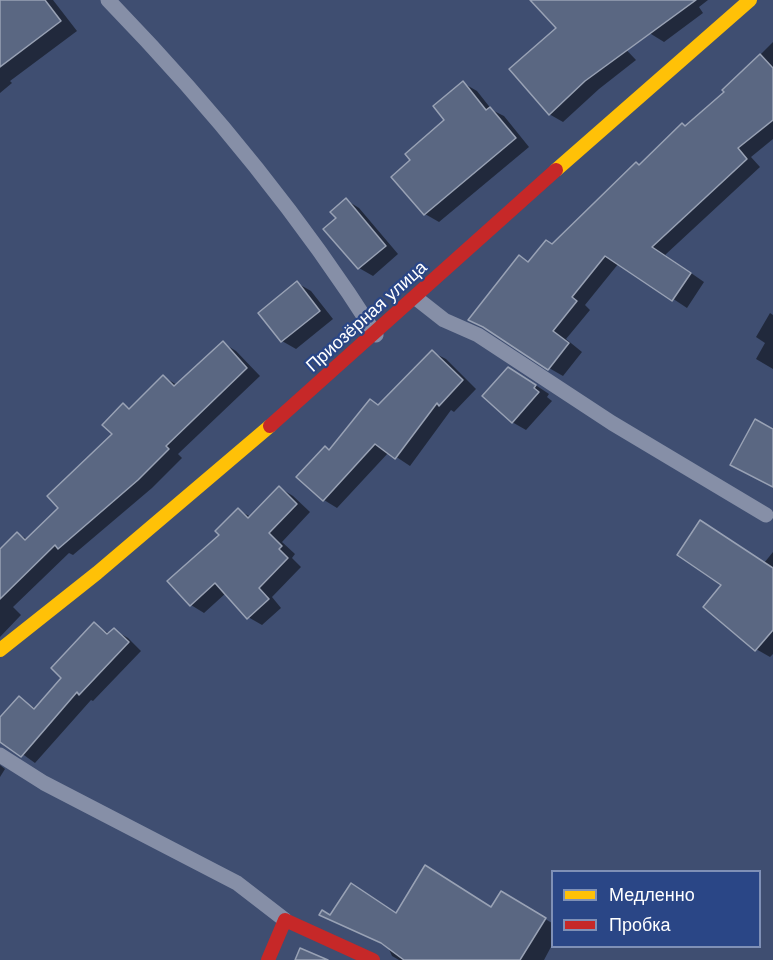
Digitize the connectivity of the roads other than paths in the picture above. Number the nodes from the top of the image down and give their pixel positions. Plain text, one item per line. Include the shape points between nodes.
1 (108, 0) edge
2 (750, 0) edge
3 (416, 298) junction
4 (376, 335) junction
5 (766, 515) dead end
6 (0, 650) edge
7 (0, 755) edge
8 (285, 920) junction
9 (268, 960) edge
10 (373, 960) edge

1 - 4 lane via 201,98 257,168 339,276
2 - 3 street, Приозёрная улица via 615,116
3 - 4 street, Приозёрная улица
3 - 5 lane via 444,320 478,335 612,423
4 - 6 street, Приозёрная улица via 102,572
7 - 8 lane via 44,783 237,883
8 - 9 street
8 - 10 street

